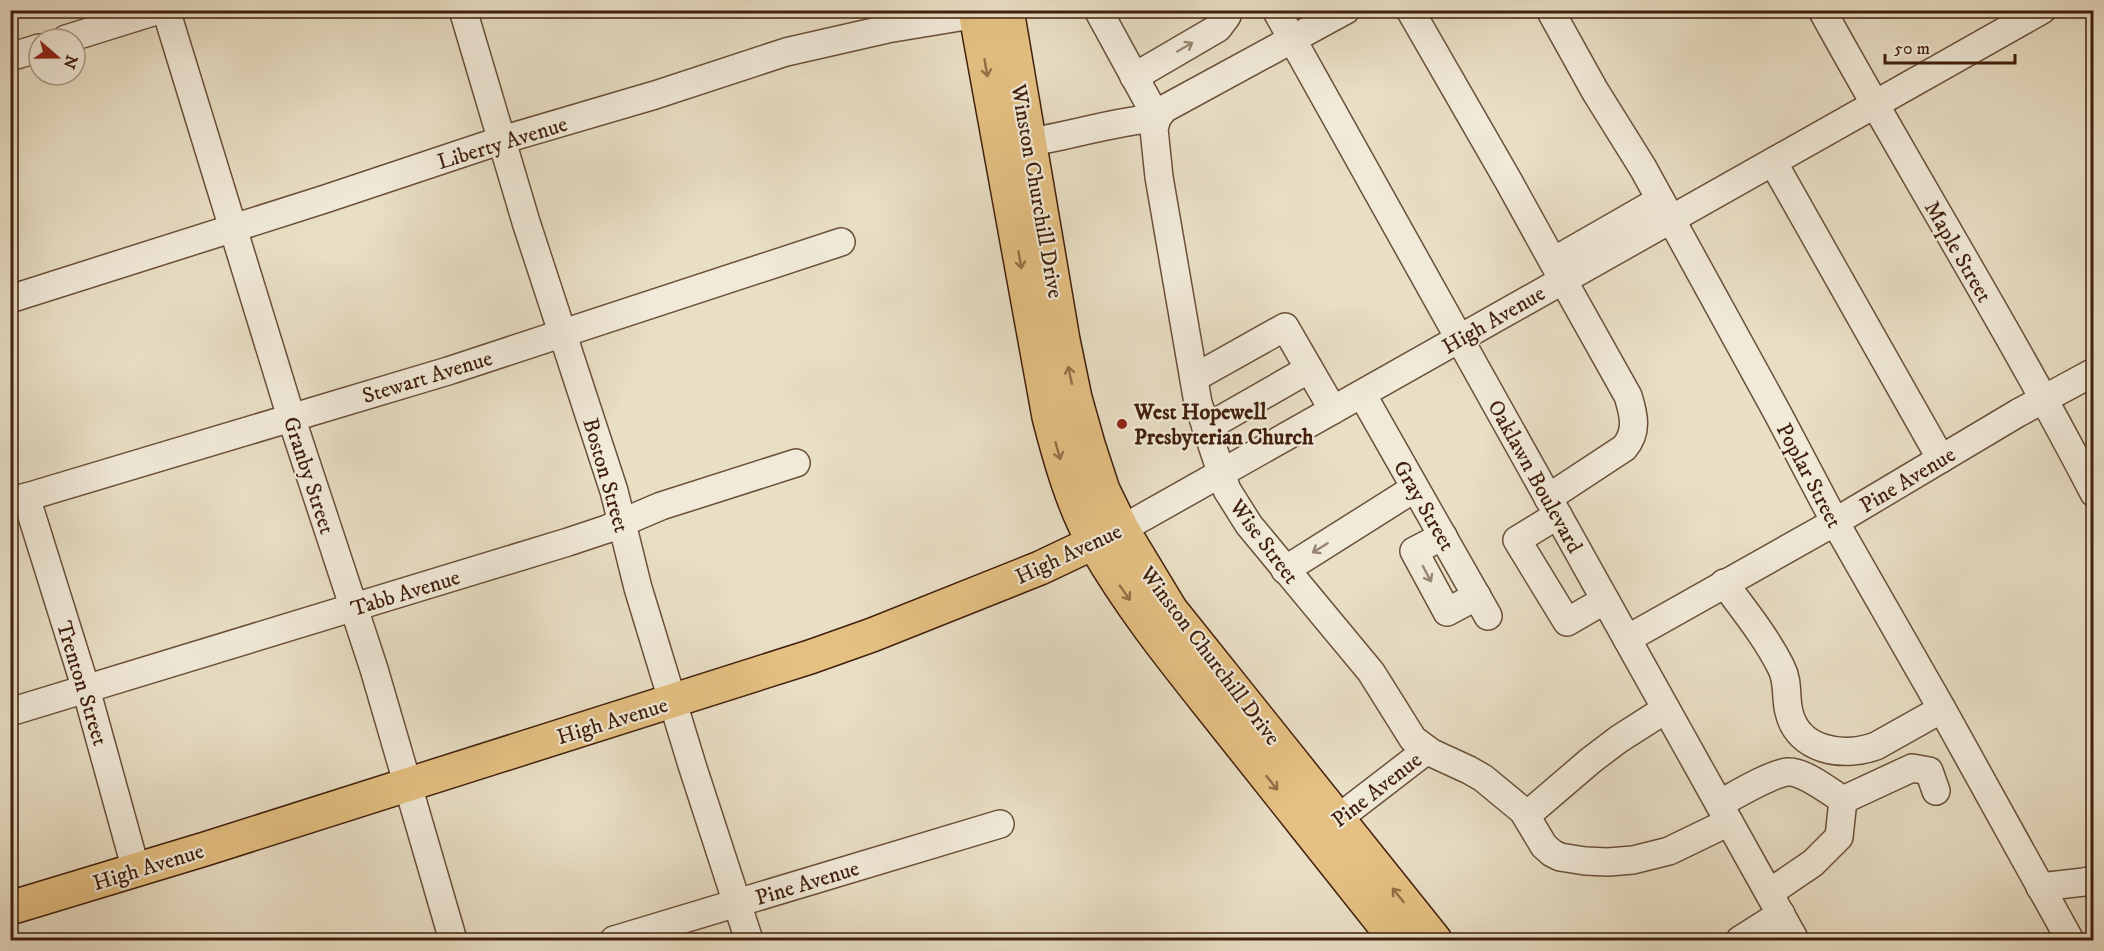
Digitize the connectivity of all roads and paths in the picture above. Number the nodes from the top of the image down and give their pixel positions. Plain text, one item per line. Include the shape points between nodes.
1 (159, 10) edge
2 (166, 10) edge
3 (463, 10) edge
4 (1098, 10) edge
5 (1227, 10) edge
6 (1276, 10) edge
7 (1346, 10) edge
8 (1410, 10) edge
9 (1550, 10) edge
10 (1822, 10) edge
11 (2042, 10) edge
12 (990, 11) edge
13 (87, 32) edge
14 (1292, 40) junction
15 (27, 52) edge
16 (10, 57) edge
17 (1134, 77) junction
18 (1874, 105) junction
19 (1157, 118) junction
20 (502, 140) junction
21 (1029, 142) junction
22 (1773, 162) junction
23 (1665, 210) junction
24 (233, 228) junction
25 (840, 242) dead end
26 (1563, 279) junction
27 (10, 299) edge
28 (563, 333) junction
29 (1459, 338) junction
30 (1309, 369) junction
31 (2094, 372) edge
32 (1194, 378) junction
33 (1362, 394) junction
34 (2044, 399) junction
35 (1333, 410) junction
36 (291, 417) junction
37 (1206, 428) junction
38 (1941, 459) junction
39 (796, 463) dead end
40 (1221, 473) junction
41 (1416, 488) junction
42 (2094, 493) edge
43 (18, 499) edge
44 (1553, 507) junction
45 (1835, 522) junction
46 (621, 523) junction
47 (1108, 536) junction
48 (1285, 570) junction
49 (1724, 583) junction
50 (1605, 600) junction
51 (1483, 606) dead end
52 (353, 608) junction
53 (1627, 639) junction
54 (86, 689) junction
55 (673, 701) junction
56 (1666, 709) junction
57 (1942, 709) junction
58 (10, 712) edge
59 (1427, 750) junction
60 (408, 784) junction
61 (1936, 791) dead end
62 (1843, 800) junction
63 (1724, 813) junction
64 (1527, 816) junction
65 (1000, 824) dead end
66 (1326, 828) junction
67 (136, 870) junction
68 (2094, 879) edge
69 (2040, 887) junction
70 (1775, 903) junction
71 (737, 904) junction
72 (10, 908) edge
73 (453, 940) edge
74 (614, 940) edge
75 (748, 940) edge
76 (1396, 940) edge
77 (1435, 940) edge
78 (1740, 940) edge
79 (1796, 940) edge
80 (2070, 940) edge

1 - 13 street
2 - 24 street, Granby Street
3 - 20 street, Boston Street
4 - 17 street
17 -> 5 street via 1218,28
6 - 14 street, Oaklawn Boulevard
7 - 14 street
8 - 26 street
9 - 23 street, Poplar Street
10 - 18 street, Maple Street
11 - 18 street
12 - 20 street, Liberty Avenue via 786,52
12 - 21 main road, Winston Churchill Drive
12 -> 47 main road, Winston Churchill Drive via 1049,417 1079,511
14 - 19 street via 1164,109
14 - 29 street, Oaklawn Boulevard
15 - 16 street
17 - 19 street
18 - 22 street
18 - 34 street, Maple Street
19 - 21 street
19 - 32 street, Wise Street via 1154,129 1159,177
20 - 24 street, Liberty Avenue
20 - 28 street, Boston Street
47 -> 21 main road, Winston Churchill Drive via 1103,490 1075,398 1063,340
22 - 23 street
22 - 38 street
23 - 26 street via 1564,255
23 - 45 street, Poplar Street
24 - 27 street, Liberty Avenue
24 - 36 street, Granby Street
25 - 28 street, Stewart Avenue
26 - 29 street, High Avenue
26 - 44 street via 1628,396 1634,428 1624,448
28 - 36 street, Stewart Avenue
28 - 46 street, Boston Street
29 - 33 street, High Avenue
29 - 44 street, Oaklawn Boulevard
30 - 32 street via 1285,327
30 - 35 street
30 - 37 street
31 - 34 street, Pine Avenue
32 - 37 street, Wise Street
33 - 35 street, High Avenue
33 - 41 street, Gray Street
34 - 38 street, Pine Avenue
34 - 42 street, Maple Street
35 - 40 street, High Avenue
36 - 43 street, Stewart Avenue
36 - 52 street, Granby Street
37 - 40 street, Wise Street
38 - 45 street, Pine Avenue
39 - 46 street, Tabb Avenue via 661,506
40 - 47 street, High Avenue
40 - 48 street, Wise Street via 1249,525
41 -> 48 street
41 - 51 street, Gray Street
43 - 54 street, Trenton Street
44 - 50 street, Oaklawn Boulevard
44 - 50 street via 1518,540 1567,622
45 - 49 street, Pine Avenue
45 - 57 street, Poplar Street
46 - 52 street, Tabb Avenue
46 - 55 street, Boston Street
47 - 55 main road, High Avenue via 1040,568 872,635
47 - 66 main road, Winston Churchill Drive via 1171,610
48 - 59 street, Wise Street via 1371,672 1409,733
49 - 53 street, Pine Avenue
49 - 57 street via 1782,669 1792,724 1809,743 1847,753 1866,750
50 - 53 street, Oaklawn Boulevard
52 - 54 street, Tabb Avenue
52 - 60 street, Granby Street
53 - 56 street, Oaklawn Boulevard
54 - 58 street, Tabb Avenue
54 - 67 street, Trenton Street
55 - 60 main road, High Avenue
55 - 71 street, Boston Street
56 - 63 street, Oaklawn Boulevard
56 - 64 street via 1590,761
57 - 69 street, Poplar Street
59 - 64 street, Pine Avenue via 1483,778
59 - 66 street, Pine Avenue
60 - 67 main road, High Avenue
60 - 73 street, Granby Street
61 - 62 street via 1929,771 1912,768
62 - 63 street, Pine Avenue via 1807,777 1789,772 1758,783
62 - 70 street via 1839,837
63 - 64 street, Pine Avenue via 1669,851 1608,862 1552,853
63 - 70 street, Oaklawn Boulevard
65 - 71 street, Pine Avenue
66 - 76 main road, Winston Churchill Drive
77 -> 66 main road, Winston Churchill Drive
67 - 72 main road, High Avenue
68 - 69 street
69 - 80 street, Poplar Street
70 - 78 street
70 - 79 street, Oaklawn Boulevard
71 - 74 street, Pine Avenue
71 - 75 street, Boston Street

